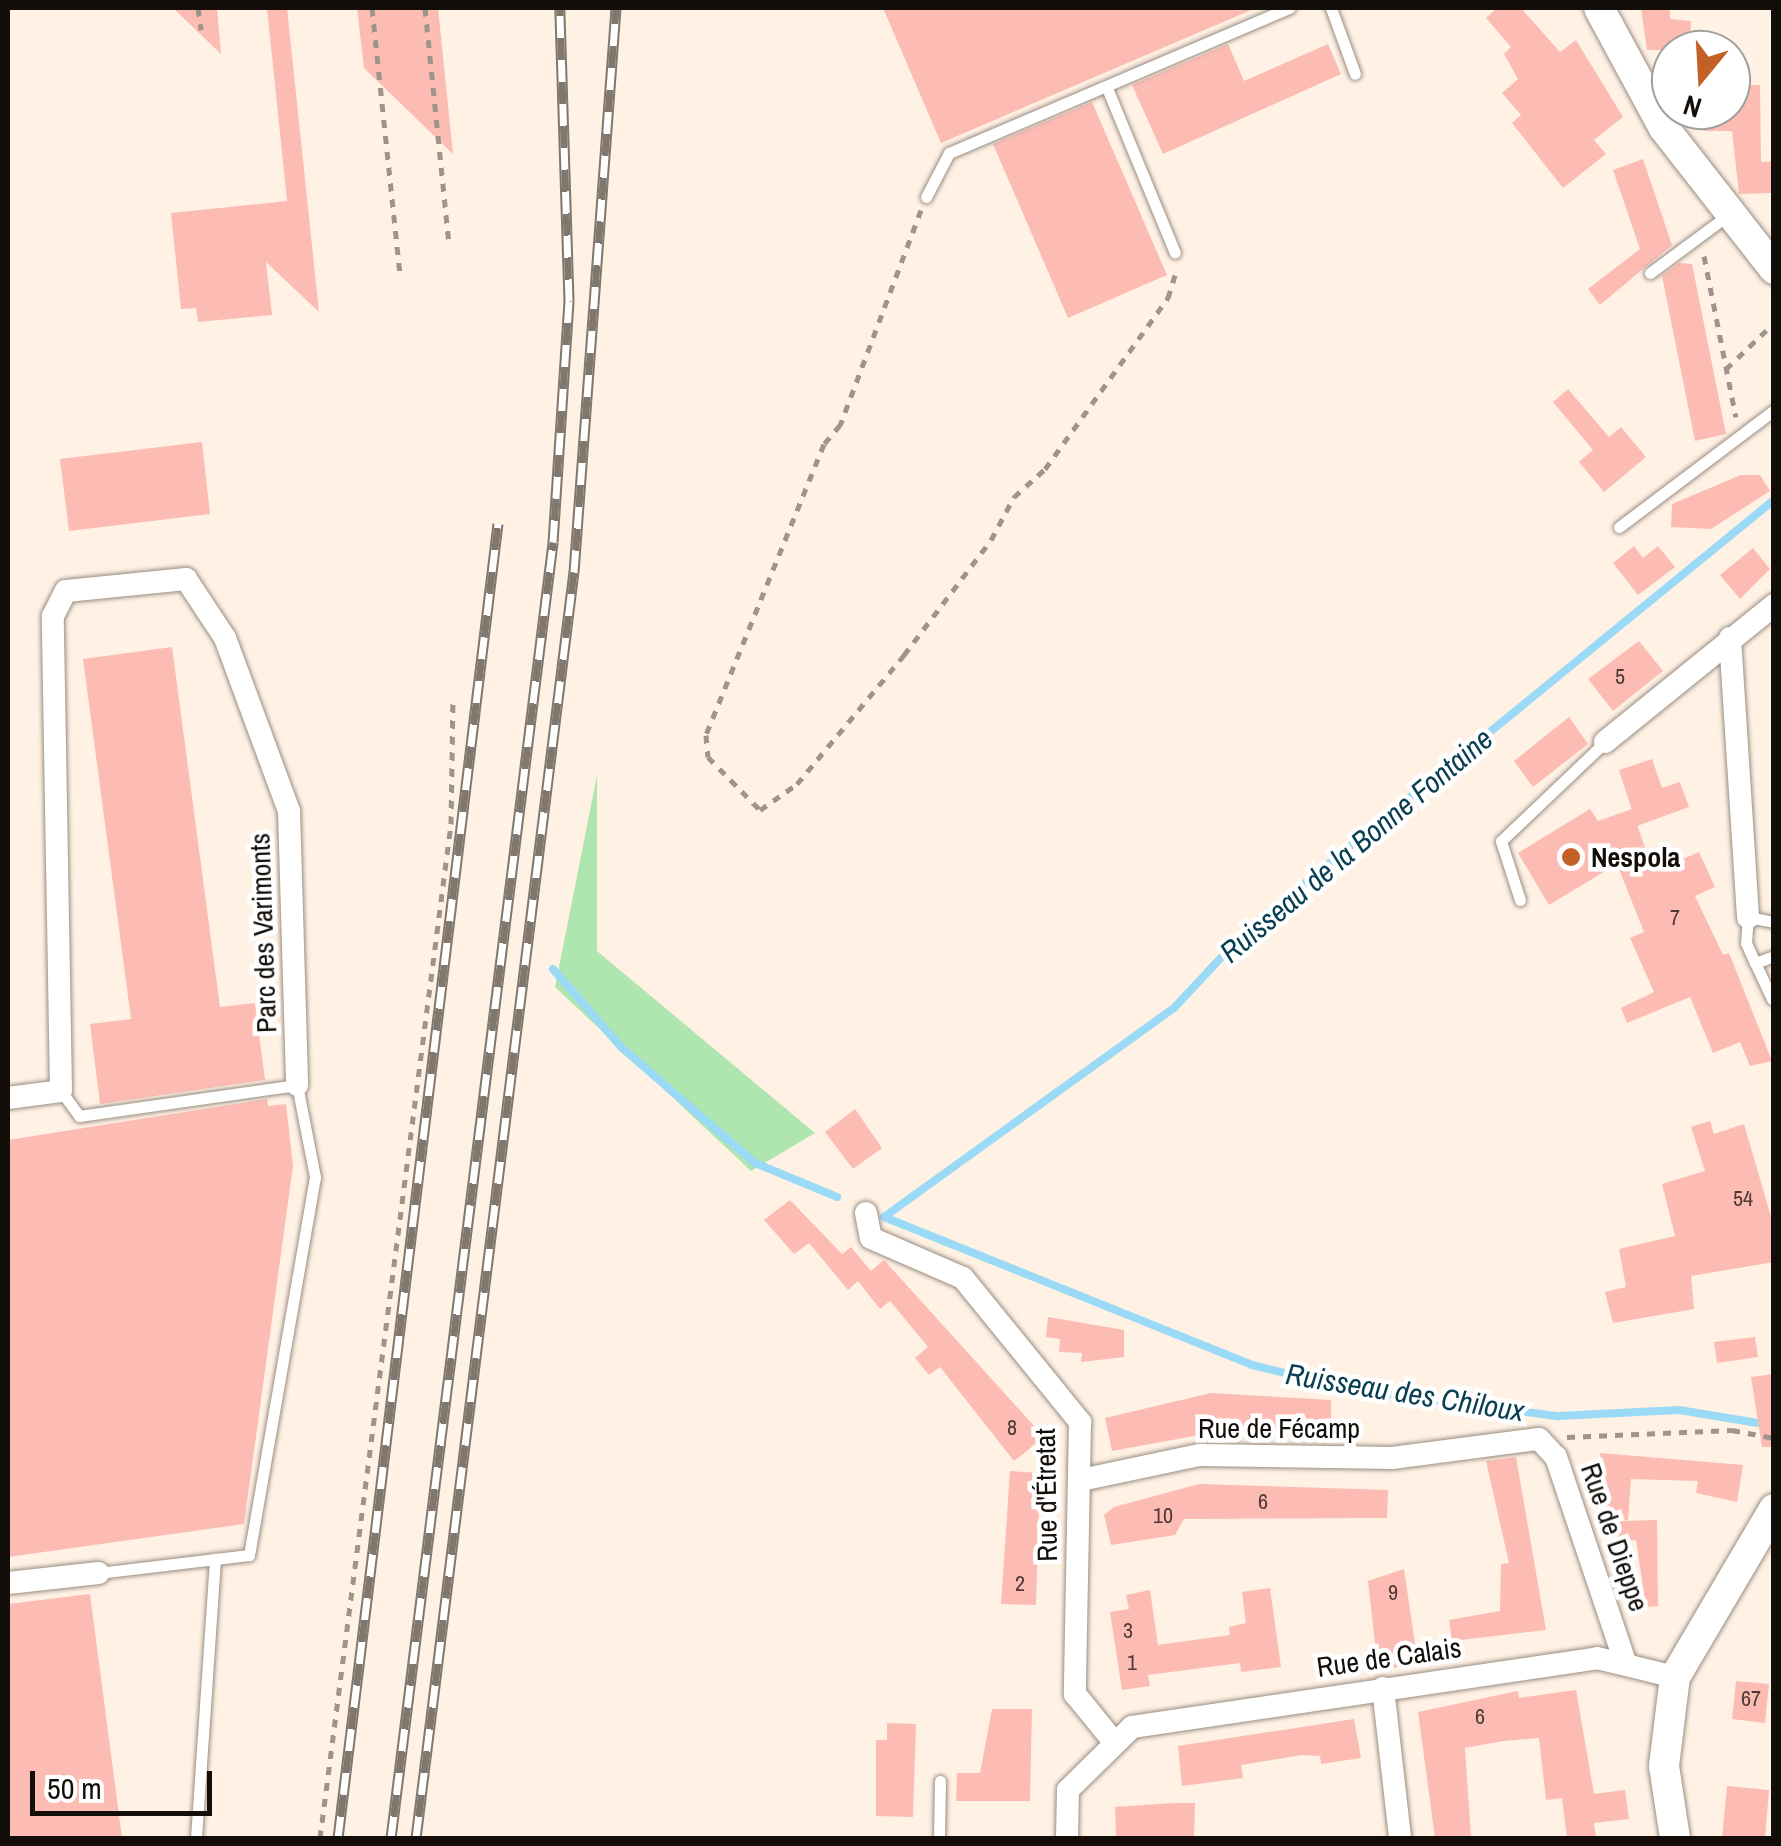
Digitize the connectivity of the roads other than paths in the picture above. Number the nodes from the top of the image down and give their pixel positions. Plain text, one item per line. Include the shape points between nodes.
1 (1289, 8) edge
2 (1331, 8) edge
3 (1598, 8) edge
4 (1355, 74) dead end
5 (1106, 88) junction
6 (926, 197) road end
7 (1728, 215) junction
8 (1175, 253) road end
9 (1771, 262) edge
10 (1650, 273) dead end
11 (1774, 410) edge
12 (1619, 526) dead end
13 (1774, 605) edge
14 (1730, 638) junction
15 (1605, 742) joint
16 (1520, 900) dead end
17 (1748, 918) junction
18 (1774, 922) edge
19 (1774, 956) edge
20 (1755, 963) junction
21 (1772, 999) edge
22 (297, 1085) junction
23 (60, 1091) junction
24 (8, 1098) edge
25 (866, 1213) dead end
26 (1539, 1440) joint
27 (1081, 1480) junction
28 (1774, 1509) edge
29 (215, 1559) junction
30 (98, 1573) joint
31 (8, 1583) edge
32 (1624, 1659) junction
33 (1675, 1677) junction
34 (1383, 1688) junction
35 (1114, 1742) junction
36 (940, 1781) dead end
37 (196, 1838) edge
38 (939, 1838) edge
39 (1066, 1838) edge
40 (1400, 1838) edge
41 (1676, 1838) edge

1 - 5 lane
2 - 4 lane
3 - 7 street via 1655,114
5 - 6 lane via 949,153
5 - 8 lane
7 - 9 street
7 - 10 lane
11 - 12 lane
13 - 14 street
14 - 15 street
14 - 17 street
15 - 16 lane via 1501,841
17 - 18 lane
17 - 20 lane via 1746,943
19 - 20 lane
20 - 21 lane
22 - 23 lane via 78,1116
22 - 23 street, Parc des Varimonts via 289,811 225,638 186,579 66,591 53,616
22 - 29 lane via 315,1178 249,1555
23 - 24 street
25 - 27 street, Rue d'Étretat via 871,1238 963,1278 1080,1422
26 - 27 street, Rue de Fécamp via 1392,1458 1200,1455
26 - 32 street, Rue de Dieppe via 1556,1458
27 - 35 street, Rue d'Étretat via 1075,1694
28 - 33 street
29 - 30 lane
29 - 37 lane
30 - 31 street
32 - 33 street, Rue de Calais
32 - 34 street, Rue de Calais
33 - 41 street via 1664,1766
34 - 35 street, Rue de Calais via 1132,1727
34 - 40 street
35 - 39 street via 1068,1790
36 - 38 lane

